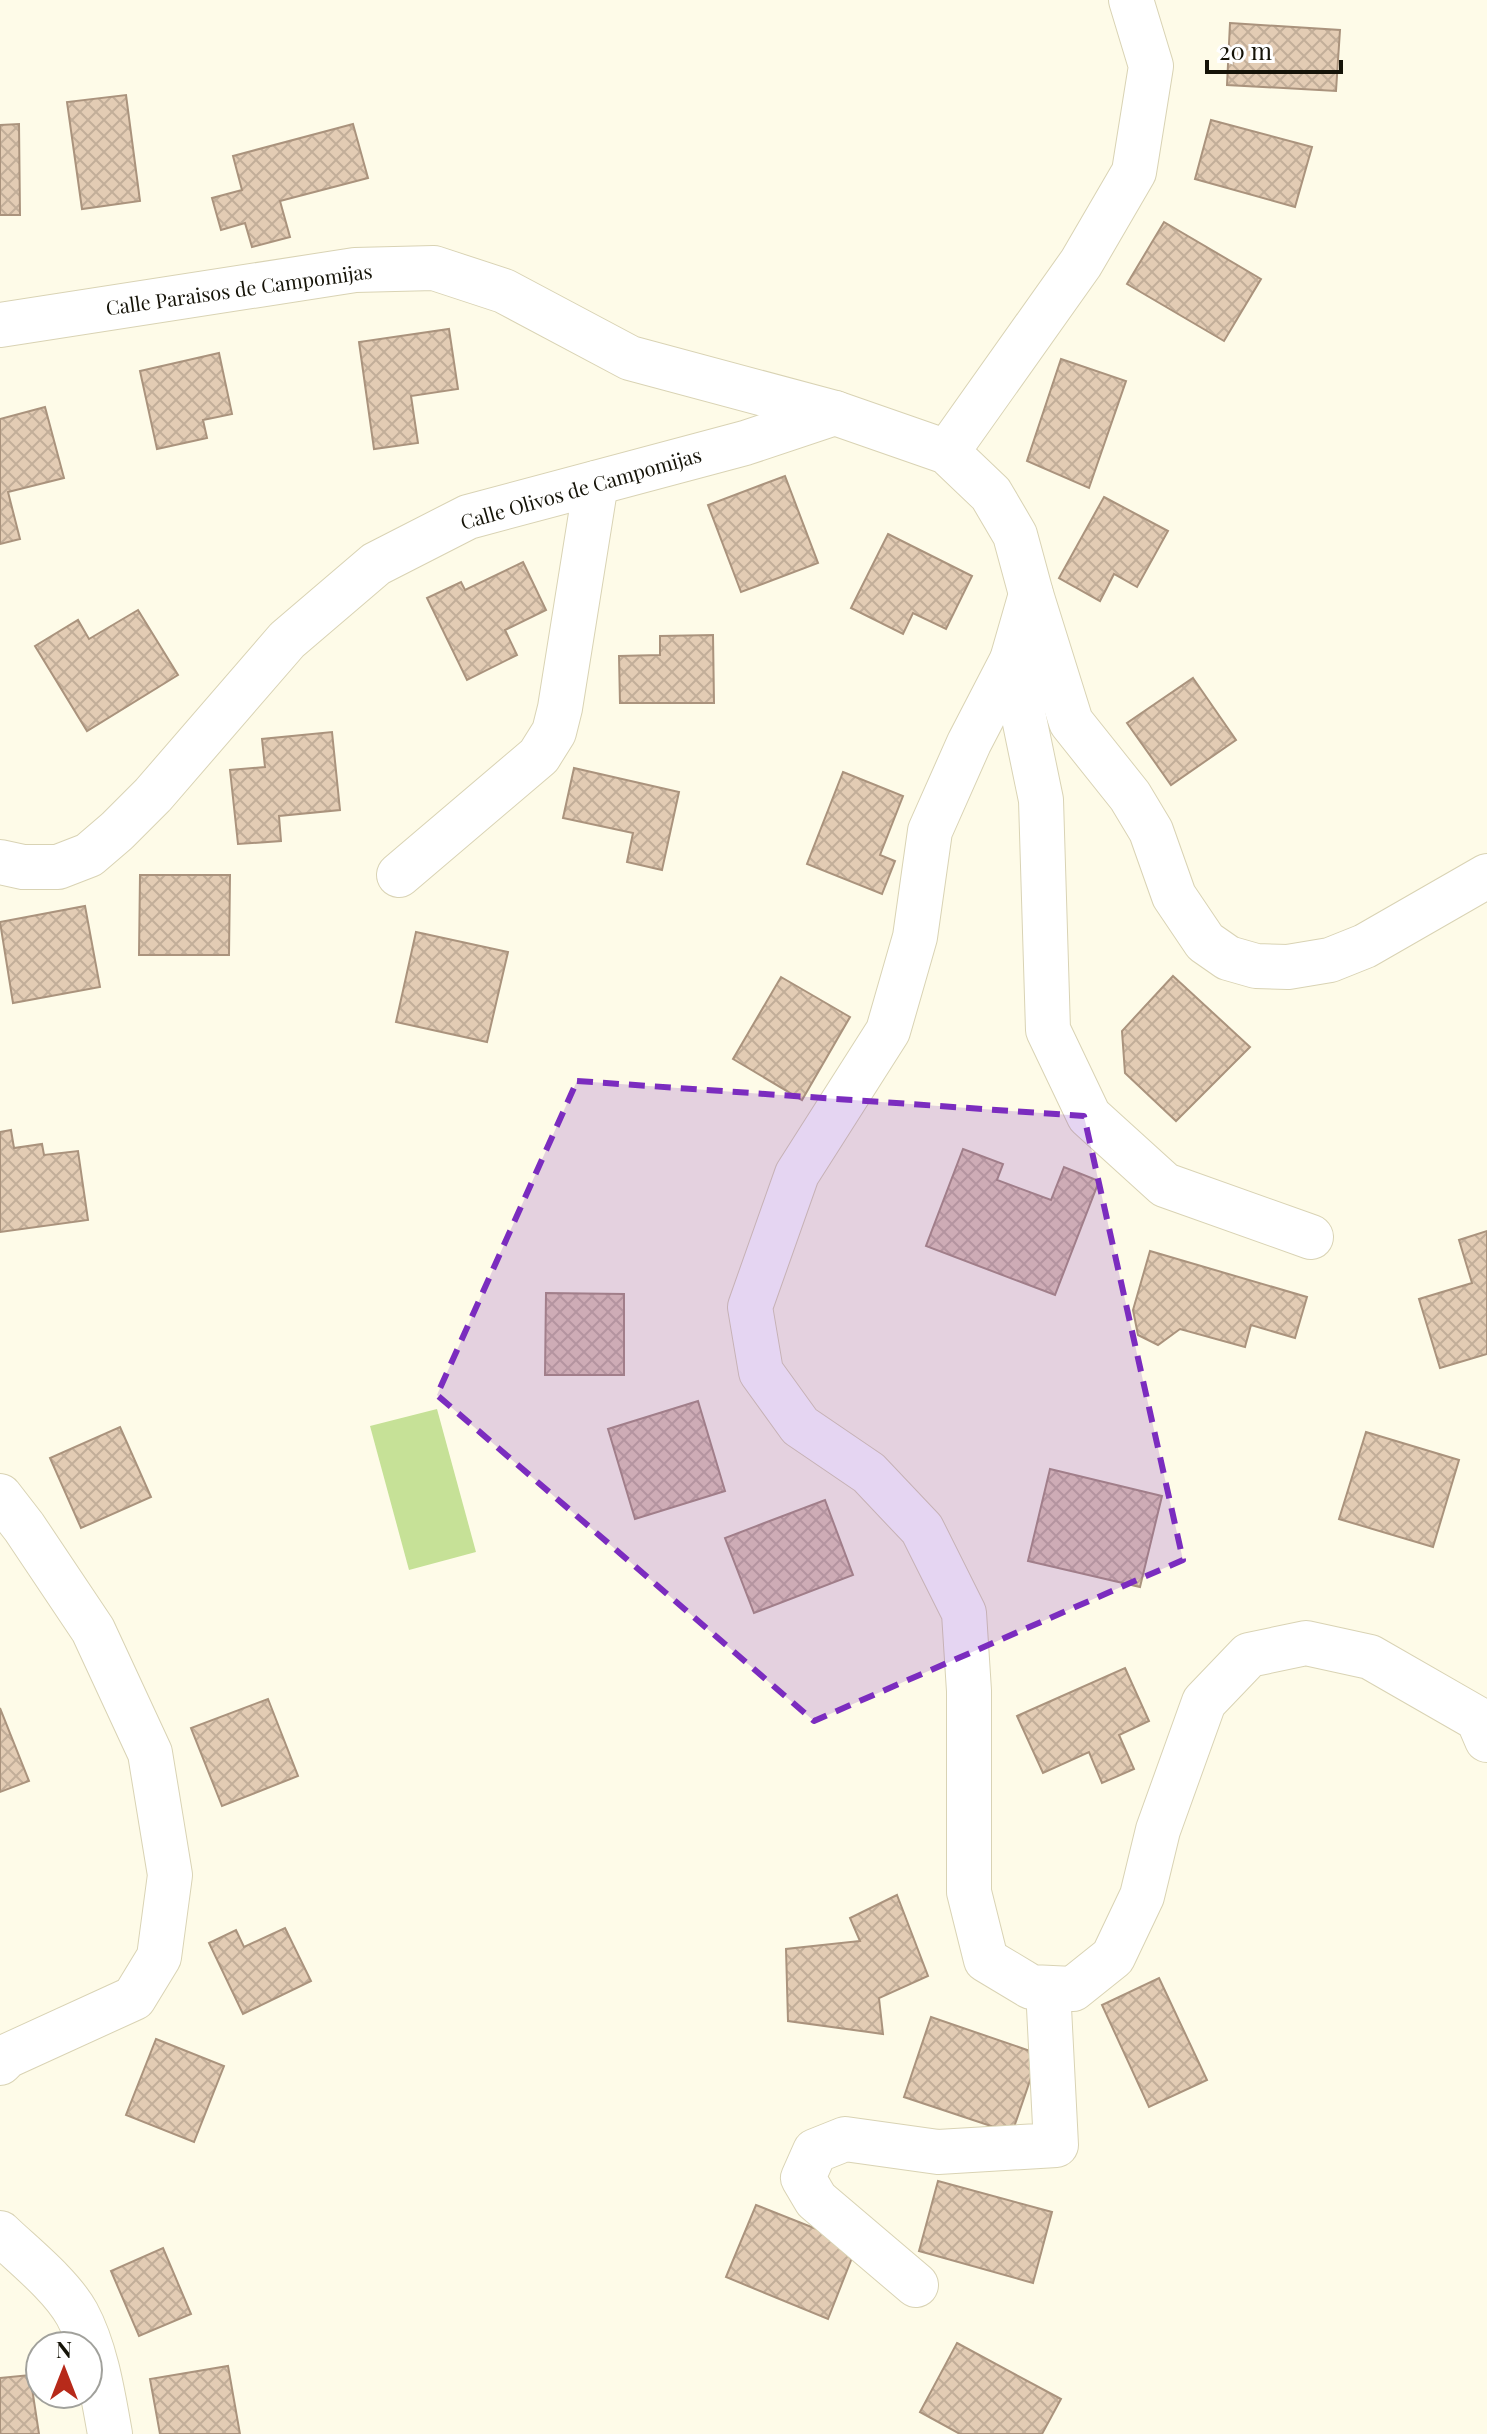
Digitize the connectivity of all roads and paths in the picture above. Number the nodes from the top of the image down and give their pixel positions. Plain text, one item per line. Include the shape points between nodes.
1 (1131, 0) edge
2 (0, 325) edge
3 (835, 413) junction
4 (947, 452) junction
5 (596, 483) junction
6 (1031, 594) junction
7 (1012, 660) junction
8 (0, 862) edge
9 (399, 875) dead end
10 (1487, 876) edge
11 (1311, 1237) dead end
12 (0, 1496) edge
13 (1487, 1740) edge
14 (1048, 1988) junction
15 (0, 2063) edge
16 (0, 2233) edge
17 (916, 2285) dead end
18 (110, 2434) edge

1 - 4 street via 1151,66 1134,172 1081,263
2 - 3 street, Calle Paraisos de Campomijas via 355,270 434,268 504,291 630,358
3 - 4 street
3 - 5 street, Calle Olivos de Campomijas
4 - 6 street via 991,494 1015,535
5 - 8 street, Calle Olivos de Campomijas via 468,517 376,564 287,640 153,795 89,855 58,867
5 - 9 street via 554,732 539,756
6 - 7 street
6 - 10 street via 1071,722 1151,831 1174,896 1205,942 1228,958 1288,967 1330,960 1365,946
7 - 11 street via 1041,800 1048,1030 1089,1116 1165,1185
7 - 14 street via 930,831 915,937 888,1031 797,1174 750,1307 761,1372 800,1426 869,1473 922,1529 964,1613 969,1892 986,1960 1031,1987
12 - 15 street via 93,1630 150,1753 170,1875 159,1957 134,1998
13 - 14 street via 1478,1719 1370,1657 1306,1643 1249,1655 1204,1702 1158,1830 1142,1896 1113,1957 1073,1989
14 - 17 street via 1056,2145 938,2152 845,2139 815,2151 803,2178 816,2200
16 - 18 street via 77,2313 100,2374

